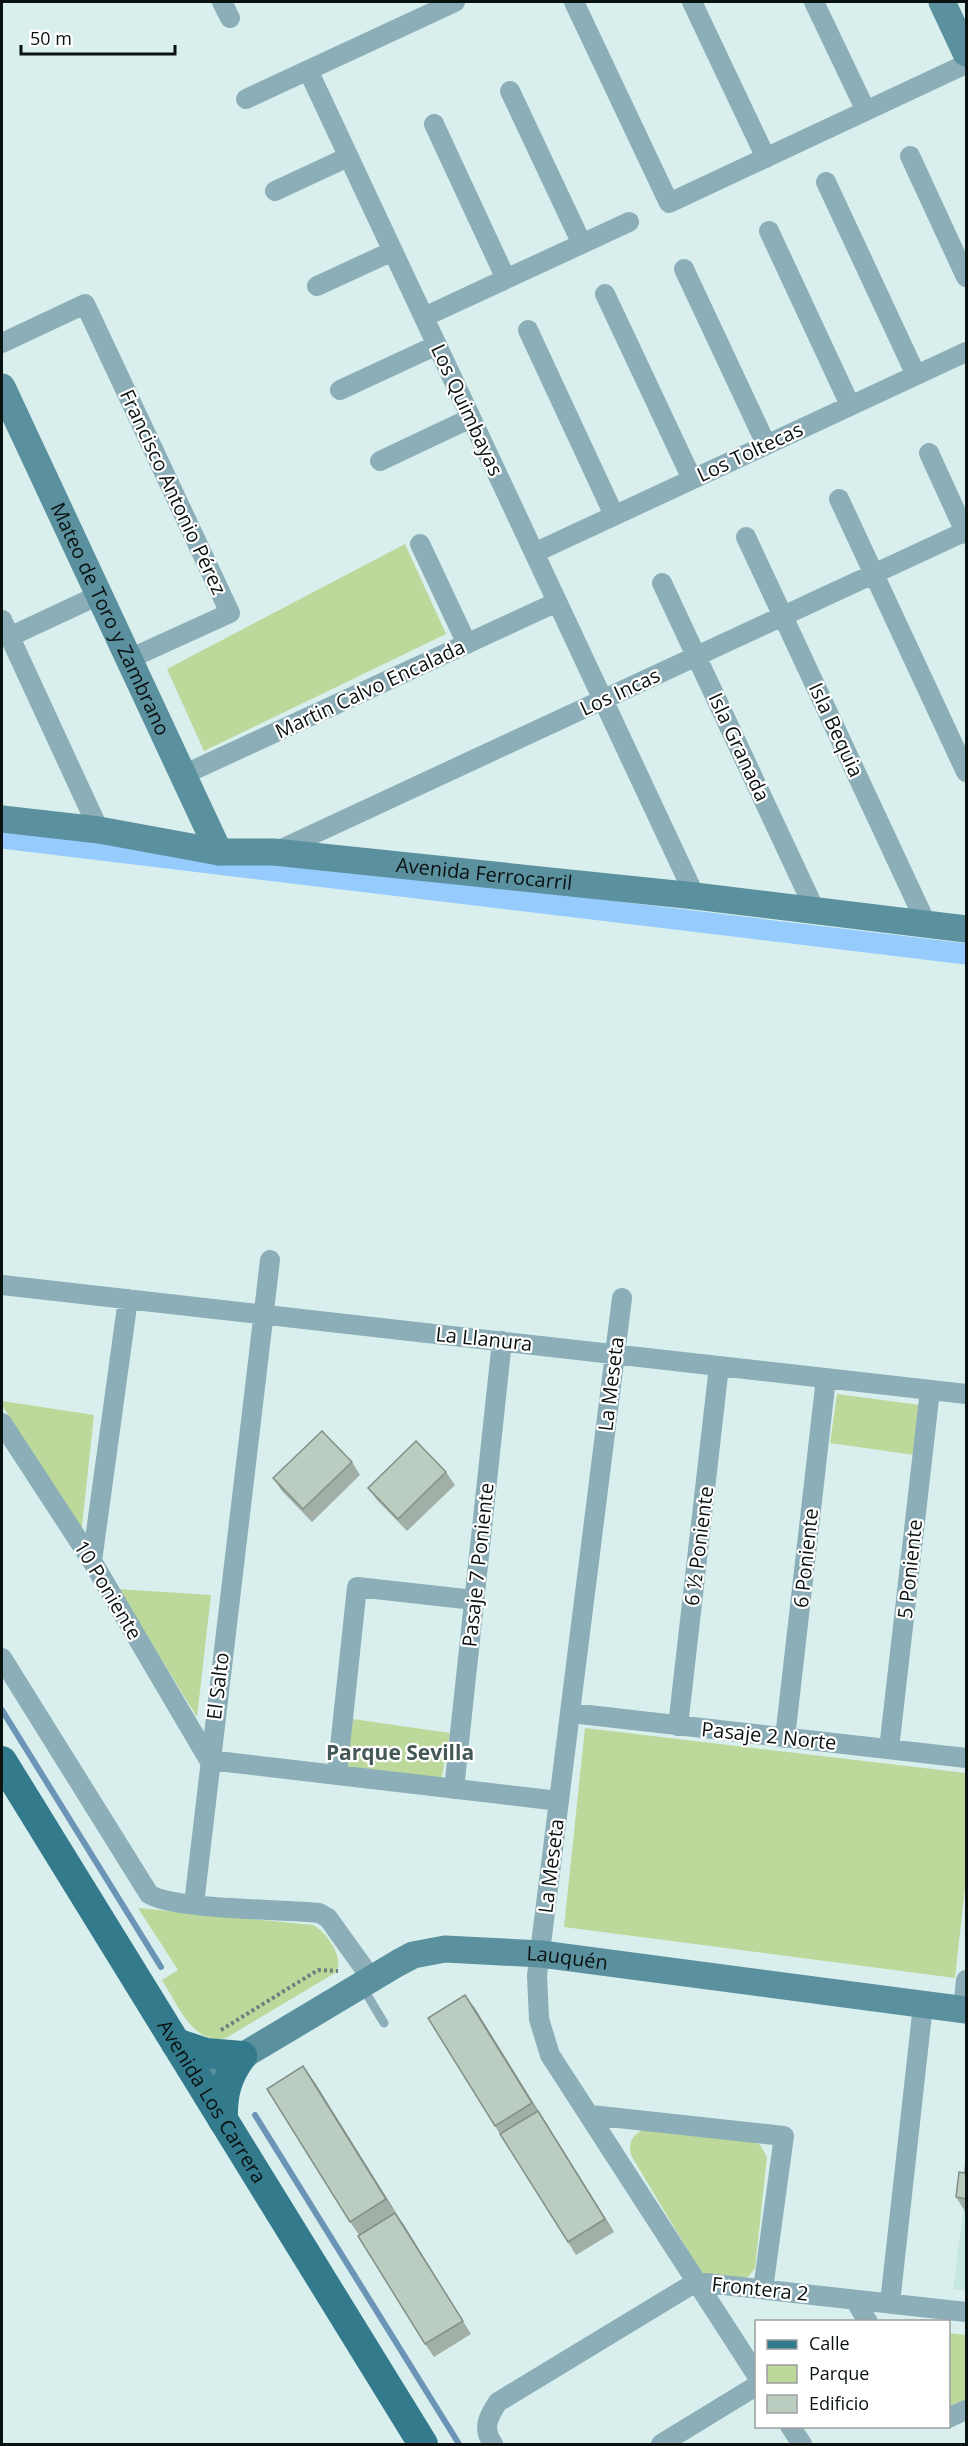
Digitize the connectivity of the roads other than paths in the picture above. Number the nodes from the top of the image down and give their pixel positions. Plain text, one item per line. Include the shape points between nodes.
1 (455, 2) edge
2 (574, 2) edge
3 (692, 2) edge
4 (814, 2) edge
5 (942, 2) edge
6 (966, 53) edge
7 (966, 64) edge
8 (308, 70) junction
9 (510, 91) dead end
10 (246, 99) dead end
11 (866, 111) junction
12 (434, 124) dead end
13 (910, 156) dead end
14 (348, 157) junction
15 (765, 158) junction
16 (826, 182) dead end
17 (275, 191) dead end
18 (629, 222) dead end
19 (768, 231) dead end
20 (582, 244) junction
21 (393, 251) junction
22 (684, 269) dead end
23 (966, 277) edge
24 (506, 279) junction
25 (317, 286) dead end
26 (605, 294) dead end
27 (424, 317) junction
28 (528, 330) dead end
29 (2, 343) edge
30 (437, 345) junction
31 (966, 352) edge
32 (916, 375) junction
33 (2, 387) edge
34 (340, 390) dead end
35 (850, 405) junction
36 (471, 418) junction
37 (766, 444) junction
38 (929, 453) dead end
39 (380, 460) dead end
40 (692, 479) junction
41 (839, 499) dead end
42 (614, 515) junction
43 (966, 532) edge
44 (746, 537) dead end
45 (420, 544) dead end
46 (534, 553) junction
47 (874, 574) junction
48 (662, 583) dead end
49 (99, 595) junction
50 (557, 602) junction
51 (783, 616) junction
52 (5, 629) edge
53 (467, 644) junction
54 (696, 656) junction
55 (129, 659) junction
56 (603, 700) junction
57 (966, 772) edge
58 (183, 776) junction
59 (2, 819) edge
60 (99, 830) junction
61 (219, 852) junction
62 (274, 852) junction
63 (695, 896) junction
64 (815, 910) junction
65 (952, 924) edge
66 (270, 1260) dead end
67 (2, 1285) edge
68 (621, 1298) dead end
69 (128, 1299) junction
70 (263, 1314) junction
71 (502, 1341) junction
72 (615, 1354) junction
73 (719, 1366) junction
74 (826, 1378) junction
75 (930, 1390) junction
76 (966, 1394) edge
77 (2, 1423) edge
78 (92, 1561) junction
79 (474, 1600) junction
80 (2, 1658) edge
81 (571, 1713) junction
82 (678, 1726) junction
83 (785, 1738) junction
84 (889, 1749) junction
85 (966, 1758) edge
86 (209, 1760) junction
87 (2, 1761) edge
88 (337, 1775) junction
89 (454, 1789) junction
90 (559, 1801) junction
91 (194, 1904) junction
92 (541, 1954) junction
93 (966, 1980) edge
94 (365, 1981) junction
95 (923, 2005) junction
96 (965, 2010) edge
97 (384, 2023) dead end
98 (183, 2046) junction
99 (242, 2056) junction
100 (199, 2082) junction
101 (591, 2115) junction
102 (223, 2120) junction
103 (696, 2282) junction
104 (763, 2289) junction
105 (855, 2300) junction
106 (890, 2304) junction
107 (966, 2312) edge
108 (867, 2320) edge
109 (755, 2372) edge
110 (755, 2387) edge
111 (966, 2410) edge
112 (950, 2417) edge
113 (791, 2428) edge
114 (423, 2445) edge
115 (492, 2445) edge
116 (662, 2445) edge
117 (802, 2445) edge

1 - 8 street
2 - 15 street via 669,203
3 - 15 street
4 - 11 street
5 - 6 street
7 - 11 street
8 - 10 street
8 - 14 street, Los Quimbayas
9 - 20 street
11 - 15 street
12 - 24 street
13 - 23 street
14 - 17 street
14 - 21 street, Los Quimbayas
16 - 32 street
18 - 20 street
19 - 35 street
20 - 24 street
21 - 25 street
21 - 27 street, Los Quimbayas
22 - 37 street
24 - 27 street
26 - 40 street
27 - 30 street, Los Quimbayas
28 - 42 street
29 - 55 street, Francisco Antonio Pérez via 85,304 230,613
30 - 34 street
30 - 36 street, Los Quimbayas
31 - 32 street, Los Toltecas
32 - 35 street, Los Toltecas
33 - 49 street, Mateo de Toro y Zambrano
35 - 37 street, Los Toltecas
36 - 39 street
36 - 46 street, Los Quimbayas
37 - 40 street, Los Toltecas
38 - 43 street
40 - 42 street, Los Toltecas
41 - 47 street
42 - 46 street, Los Toltecas
43 - 47 street, Los Incas
44 - 51 street, Isla Bequia
45 - 53 street
46 - 50 street, Los Quimbayas
47 - 51 street, Los Incas
47 - 57 street
48 - 54 street, Isla Granada
49 - 52 street
49 - 55 street, Mateo de Toro y Zambrano
50 - 53 street, Martin Calvo Encalada
50 - 56 street, Los Quimbayas
51 - 54 street, Los Incas
51 - 65 street, Isla Bequia
52 - 60 street
53 - 58 street, Martin Calvo Encalada
54 - 56 street, Los Incas
54 - 64 street, Isla Granada
55 - 58 street, Mateo de Toro y Zambrano
56 - 62 street, Los Incas
56 - 63 street, Los Quimbayas
58 - 61 street, Mateo de Toro y Zambrano
59 - 60 street, Avenida Ferrocarril
60 - 61 street, Avenida Ferrocarril
61 - 62 street, Avenida Ferrocarril
62 - 63 street, Avenida Ferrocarril
63 - 64 street, Avenida Ferrocarril
64 - 65 street, Avenida Ferrocarril
66 - 70 street, El Salto
67 - 69 street, La Llanura
68 - 72 street, La Meseta
69 - 70 street, La Llanura
69 - 78 street
70 - 71 street, La Llanura
70 - 86 street, El Salto
71 - 72 street, La Llanura
71 - 79 street, Pasaje 7 Poniente
72 - 73 street, La Llanura
72 - 81 street, La Meseta
73 - 74 street, La Llanura
73 - 82 street, 6 ½ Poniente
74 - 75 street, La Llanura
74 - 83 street, 6 Poniente
75 - 76 street, La Llanura
75 - 84 street, 5 Poniente
77 - 78 street, 10 Poniente
78 - 86 street, 10 Poniente
79 - 88 street via 357,1587
79 - 89 street, Pasaje 7 Poniente
80 - 91 street via 149,1894 160,1900
81 - 82 street, Pasaje 2 Norte
81 - 90 street, La Meseta
82 - 83 street, Pasaje 2 Norte
83 - 84 street, Pasaje 2 Norte
84 - 85 street, Pasaje 2 Norte
86 - 88 street
86 - 91 street, El Salto
87 - 98 main road, Avenida Los Carrera
88 - 89 street
89 - 90 street
90 - 92 street, La Meseta
91 - 94 street via 319,1913 328,1918
92 - 94 street, Lauquén via 430,1951 413,1955
92 - 95 street, Lauquén
92 - 101 street, La Meseta via 537,1997 543,2037 550,2055
93 - 96 street
94 - 97 lane
94 - 99 street, Lauquén
95 - 96 street, Lauquén
95 - 106 street
98 - 99 main road via 224,2056
98 - 100 main road, Avenida Los Carrera
99 - 100 street, Lauquén
99 - 102 main road via 224,2090
100 - 102 main road, Avenida Los Carrera
101 - 103 street, La Meseta
101 - 104 street via 784,2136
102 - 114 main road, Avenida Los Carrera
103 - 104 street, Frontera 2
103 - 109 street, La Meseta
103 - 115 street, Frontera 2 via 498,2402 487,2418 487,2436
104 - 105 street, Frontera 2
105 - 106 street, Frontera 2
105 - 108 street
106 - 107 street, Frontera 2
110 - 116 street
111 - 112 street
113 - 117 street

